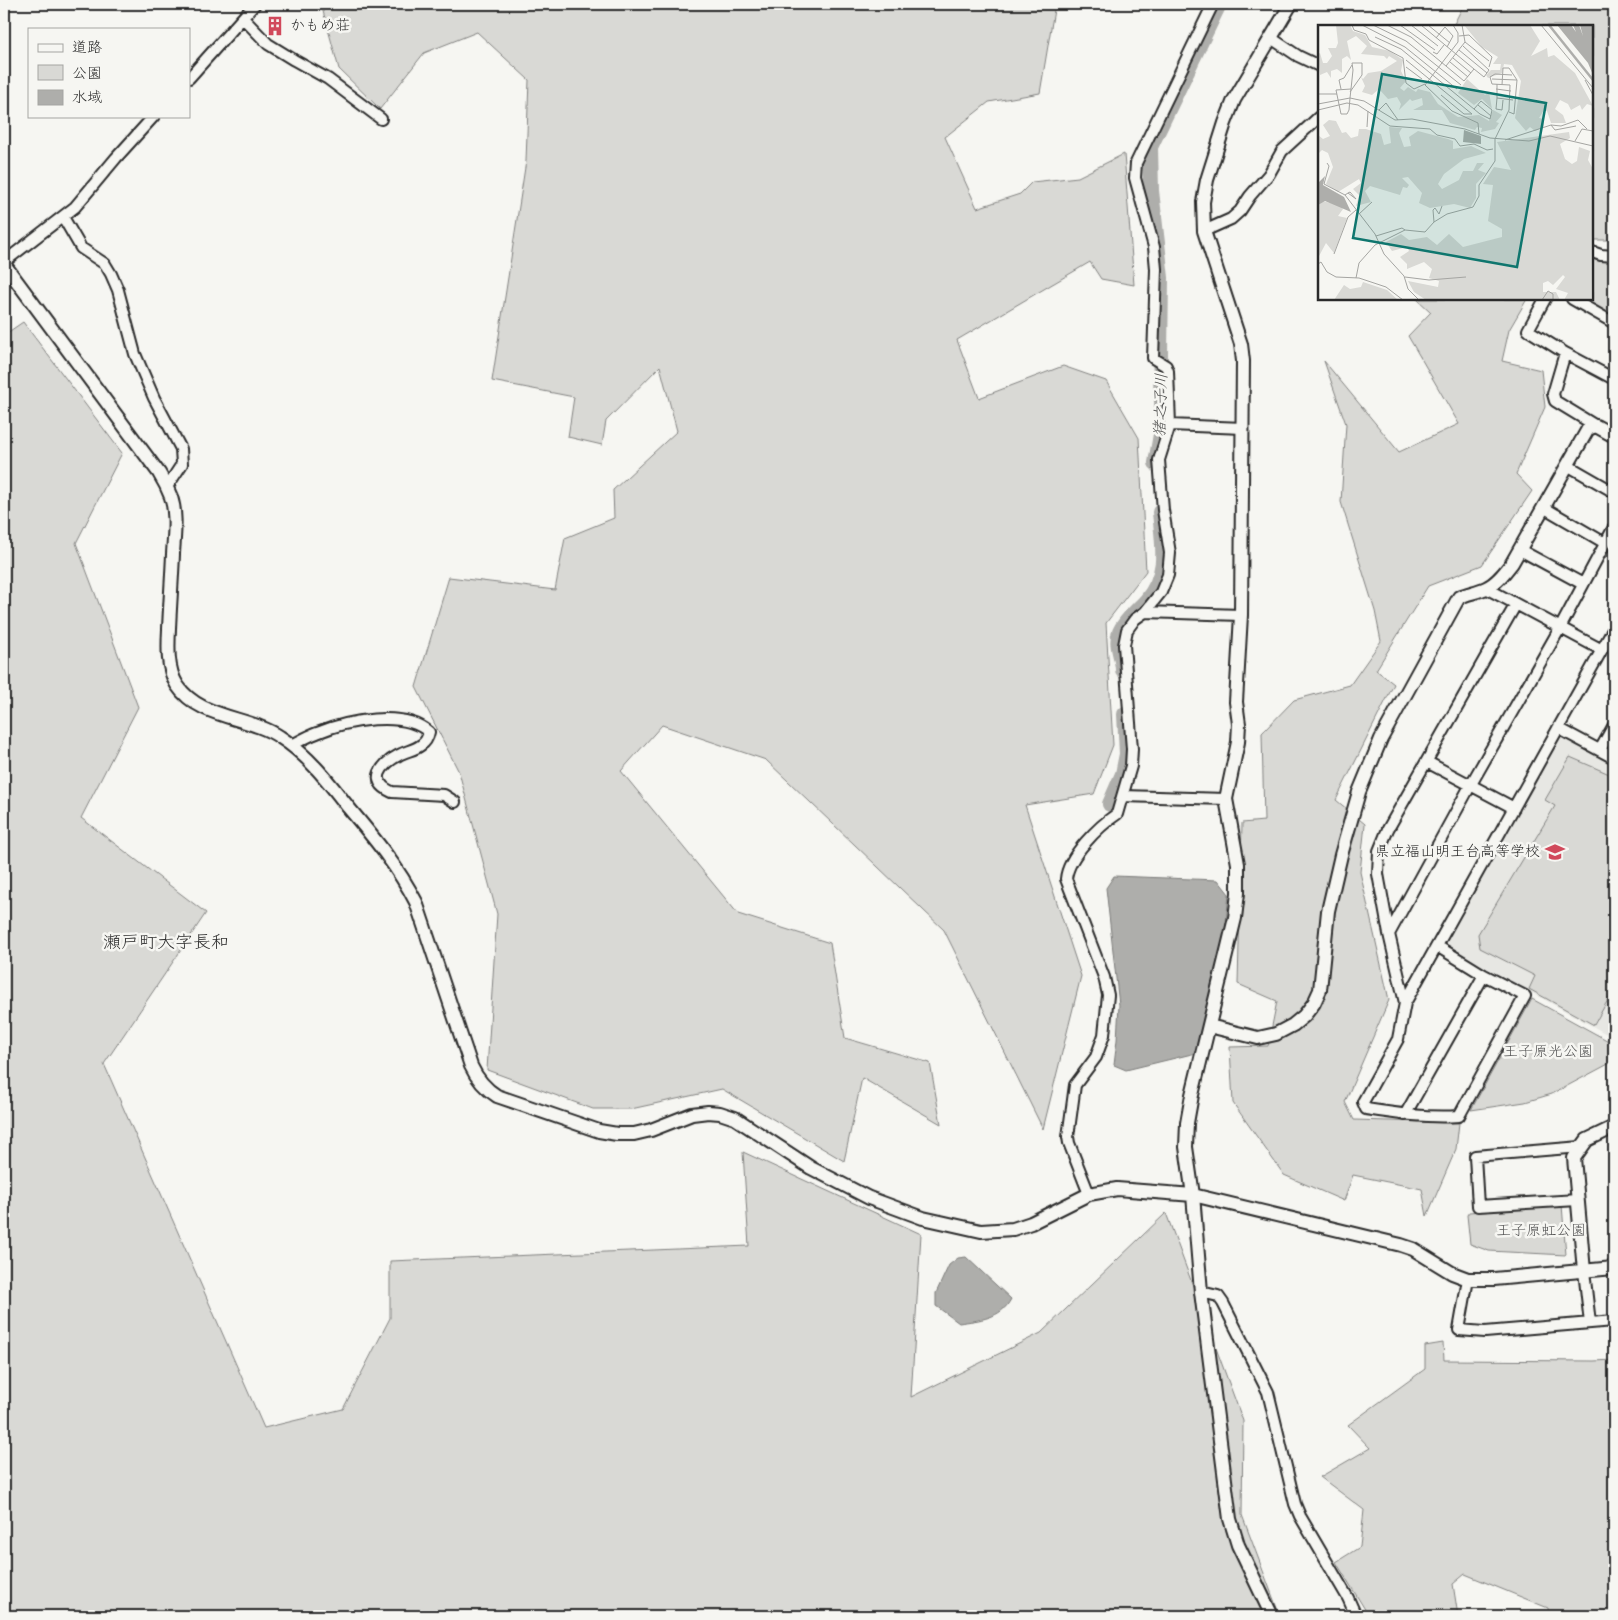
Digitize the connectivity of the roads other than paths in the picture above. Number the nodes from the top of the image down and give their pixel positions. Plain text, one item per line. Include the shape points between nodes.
1 (255, 4) edge
2 (1214, 4) edge
3 (1291, 4) edge
4 (243, 18) junction
5 (1271, 38) junction
6 (1318, 66) edge
7 (190, 77) edge
8 (152, 118) edge
9 (1318, 118) edge
10 (381, 119) dead end
11 (63, 216) junction
12 (1204, 231) junction
13 (1593, 252) edge
14 (1614, 256) edge
15 (4, 263) edge
16 (1545, 300) edge
17 (1574, 300) edge
18 (1614, 323) edge
19 (1565, 352) junction
20 (1614, 379) edge
21 (1170, 425) junction
22 (1596, 426) junction
23 (1243, 428) junction
24 (1614, 436) edge
25 (1567, 465) junction
26 (166, 487) junction
27 (1614, 492) edge
28 (1543, 507) junction
29 (1614, 527) edge
30 (1605, 543) junction
31 (1520, 550) junction
32 (1583, 584) junction
33 (1486, 588) junction
34 (1516, 604) junction
35 (1145, 612) junction
36 (1241, 616) junction
37 (1560, 628) junction
38 (1614, 628) edge
39 (1602, 650) junction
40 (1614, 725) edge
41 (1558, 728) junction
42 (292, 745) junction
43 (1600, 750) junction
44 (1614, 758) edge
45 (1427, 762) junction
46 (1470, 786) junction
47 (1123, 796) junction
48 (1226, 799) junction
49 (455, 802) dead end
50 (1514, 808) junction
51 (1389, 934) junction
52 (1437, 946) junction
53 (1484, 975) junction
54 (1405, 1004) junction
55 (1210, 1026) junction
56 (1405, 1115) junction
57 (1614, 1126) edge
58 (1581, 1147) junction
59 (1089, 1194) junction
60 (1193, 1195) junction
61 (1578, 1200) junction
62 (1614, 1268) edge
63 (1584, 1270) junction
64 (1468, 1279) junction
65 (1201, 1292) junction
66 (1614, 1321) edge
67 (1590, 1323) junction
68 (1272, 1616) edge
69 (1356, 1616) edge

1 - 4 street
2 - 21 street via 1136,163 1135,178 1154,246 1153,358 1168,370
3 - 5 street
4 - 7 street
4 - 10 street via 268,44 328,79
5 - 6 street
5 - 12 street via 1234,100 1225,123 1207,180 1203,202
8 - 11 street via 75,207
9 - 12 street via 1282,151 1240,211
11 - 15 street
11 - 26 street via 81,248 105,264 111,274 135,354 181,449 182,464
12 - 23 street via 1240,344
13 - 14 street
15 - 26 street via 159,473
16 - 19 street via 1528,330
17 - 18 street
19 - 20 street
19 - 22 street via 1555,401
21 - 23 street
21 - 35 street via 1159,460 1170,553 1168,575 1161,592
22 - 24 street
22 - 25 street via 1588,429
23 - 36 street
25 - 27 street
25 - 28 street
26 - 42 street via 171,498 174,524 169,642 173,676 187,696 198,703 278,735
28 - 30 street
28 - 31 street
29 - 30 street
30 - 32 street
31 - 32 street
31 - 33 street via 1501,577
32 - 37 street
33 - 34 street
33 - 55 street via 1459,597 1382,738 1358,792 1328,911 1320,990 1314,1003 1293,1025 1276,1034 1258,1038
34 - 37 street
34 - 45 street
35 - 36 street
35 - 47 street via 1127,630 1124,645 1132,749
36 - 48 street via 1236,702 1238,742
37 - 39 street
37 - 46 street
38 - 39 street
39 - 41 street
40 - 43 street
41 - 43 street
41 - 50 street
42 - 49 street via 316,733 344,725 375,719 408,721 424,728 429,732 428,737 422,745 387,763 379,775 379,783 392,792 444,795
42 - 59 street via 326,779 405,880 426,929 471,1066 482,1084 497,1096 599,1131 617,1134 651,1130 692,1114 720,1113 735,1118 811,1168 869,1198 923,1218 982,1231 1013,1229 1031,1223
43 - 44 street
45 - 46 street
45 - 51 street via 1388,829 1380,851 1378,874
46 - 50 street
46 - 51 street
47 - 48 street
47 - 59 street via 1117,814 1072,859 1066,872 1108,995 1104,1035 1099,1050 1075,1085 1068,1137
48 - 55 street via 1238,864 1238,893
50 - 52 street
51 - 54 street
52 - 53 street
52 - 54 street
53 - 56 street
53 - 56 street via 1525,996 1459,1116
54 - 56 street via 1398,1038 1363,1102 1366,1108
55 - 60 street via 1187,1123 1186,1147
57 - 58 street via 1587,1140
58 - 61 street via 1574,1158
58 - 61 street via 1475,1156 1478,1206
59 - 60 street via 1117,1188
60 - 64 street via 1401,1245
60 - 65 street
61 - 63 street
62 - 63 street
63 - 64 street
63 - 67 street
64 - 67 street via 1459,1330 1485,1332
65 - 68 street via 1230,1519 1238,1545
65 - 69 street via 1218,1296 1223,1303 1268,1392 1295,1504
66 - 67 street

